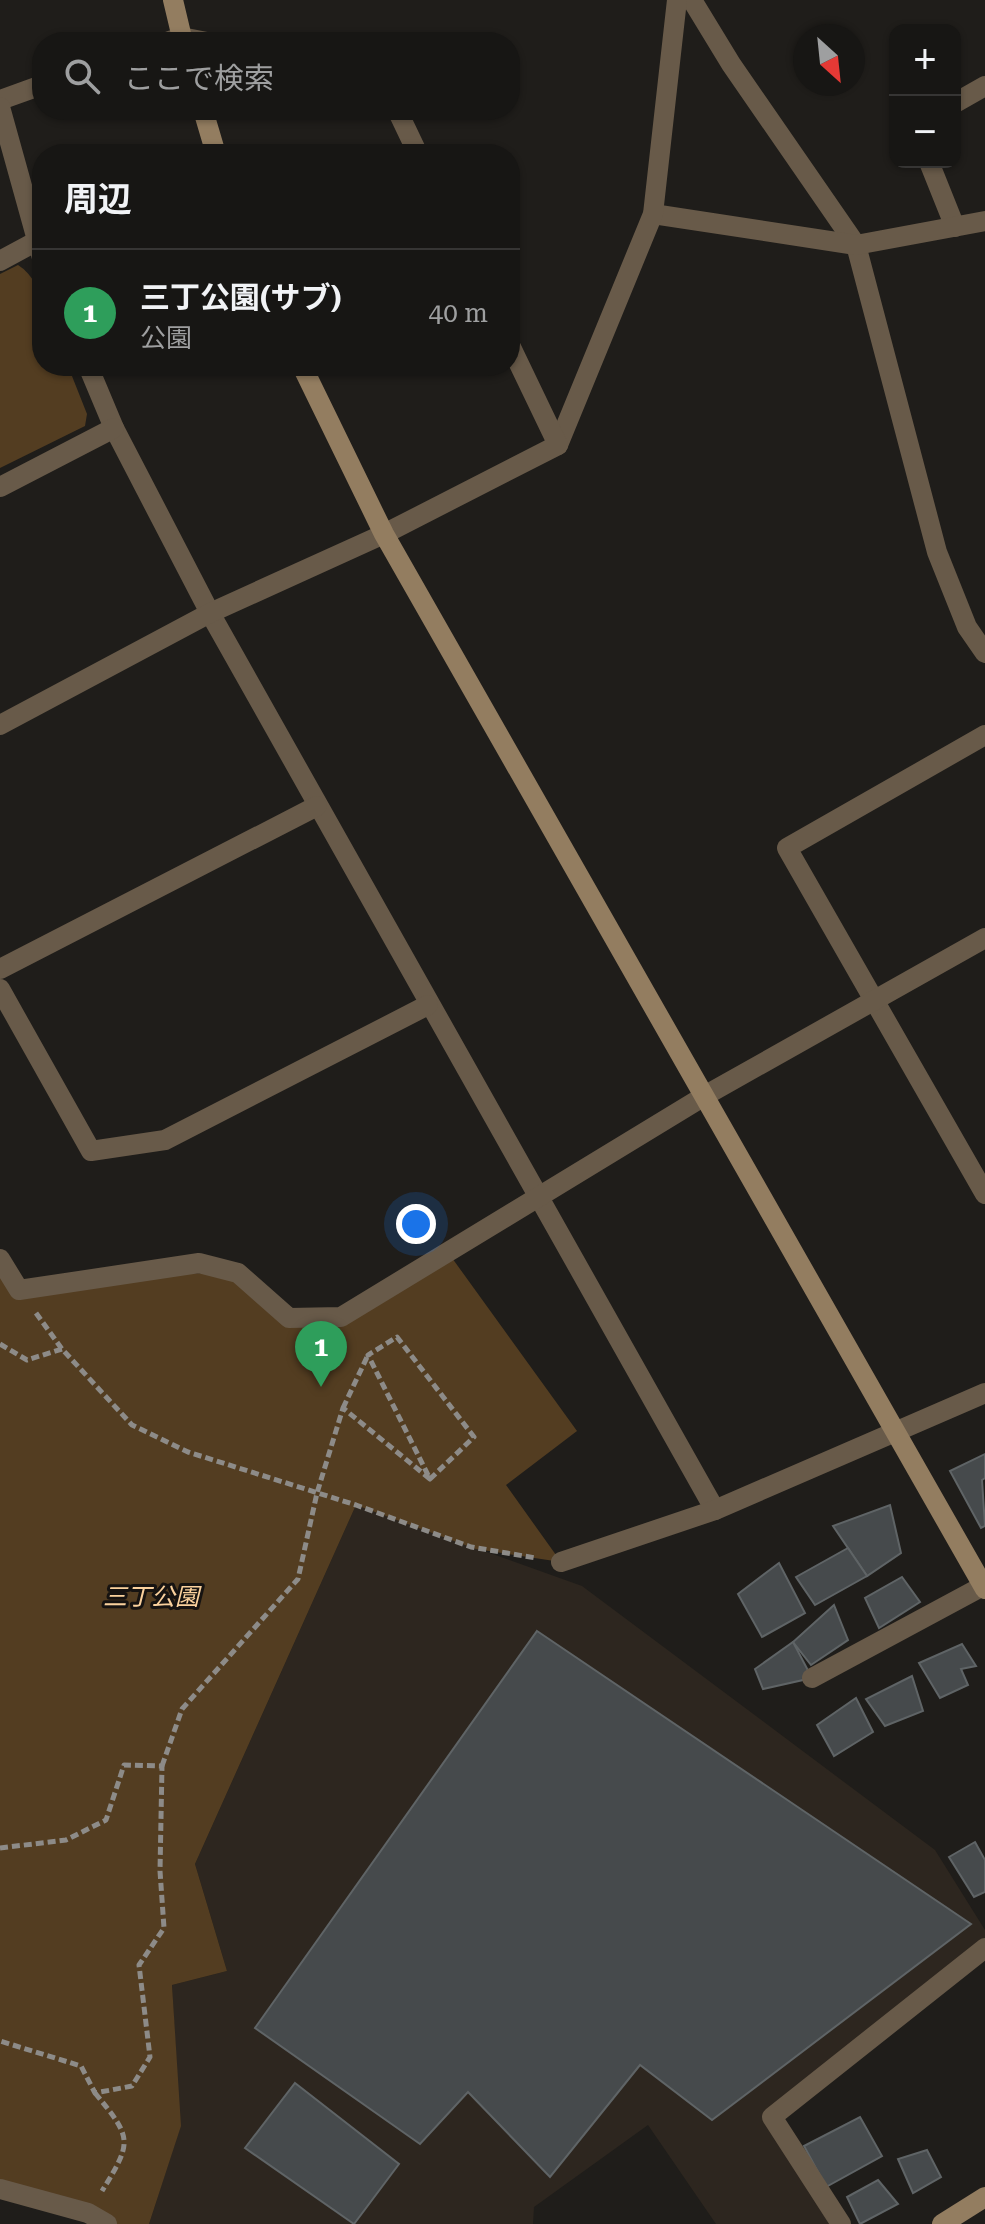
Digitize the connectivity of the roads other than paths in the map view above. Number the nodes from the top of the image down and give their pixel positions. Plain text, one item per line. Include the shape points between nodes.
1 (173, 0) edge
2 (677, 0) edge
3 (692, 0) edge
4 (176, 32) edge
5 (985, 86) edge
6 (32, 89) edge
7 (0, 100) edge
8 (961, 100) edge
9 (0, 107) edge
10 (206, 120) edge
11 (402, 120) edge
12 (213, 144) edge
13 (413, 144) edge
14 (931, 168) edge
15 (653, 214) junction
16 (985, 221) edge
17 (32, 224) edge
18 (955, 227) junction
19 (856, 245) junction
20 (32, 252) edge
21 (0, 261) edge
22 (520, 366) edge
23 (92, 376) edge
24 (307, 376) edge
25 (114, 428) junction
26 (558, 445) junction
27 (0, 487) edge
28 (384, 534) junction
29 (210, 613) junction
30 (985, 653) edge
31 (0, 725) edge
32 (985, 735) edge
33 (317, 806) junction
34 (985, 938) edge
35 (0, 969) edge
36 (0, 989) edge
37 (873, 1001) junction
38 (428, 1005) junction
39 (706, 1095) junction
40 (982, 1182) edge
41 (536, 1195) junction
42 (0, 1259) edge
43 (985, 1393) edge
44 (897, 1430) junction
45 (715, 1510) junction
46 (561, 1562) road end
47 (984, 1588) edge
48 (812, 1678) dead end
49 (985, 1948) edge
50 (0, 2189) edge
51 (985, 2197) edge
52 (107, 2224) edge
53 (841, 2224) edge
54 (942, 2224) edge

1 - 4 street
2 - 15 street
3 - 19 street
5 - 8 street
6 - 7 street
9 - 17 street
10 - 12 street
11 - 13 street
14 - 18 street
15 - 19 street
15 - 26 street
16 - 18 street
18 - 19 street
19 - 30 street via 937,552 967,627
20 - 21 street
22 - 26 street
23 - 25 street
24 - 28 street
25 - 27 street
25 - 29 street
26 - 28 street
28 - 29 street
28 - 39 street
29 - 31 street
29 - 33 street
32 - 37 street via 787,848
33 - 35 street
33 - 38 street
34 - 37 street
36 - 38 street via 91,1151 165,1140
37 - 39 street
37 - 40 street
38 - 41 street
39 - 41 street
39 - 44 street
41 - 42 street via 341,1317 289,1318 238,1273 199,1263 19,1290
41 - 45 street
43 - 44 street
44 - 45 street
44 - 47 street
45 - 46 street
47 - 48 street
49 - 53 street via 772,2117
50 - 52 street via 88,2213
51 - 54 street

